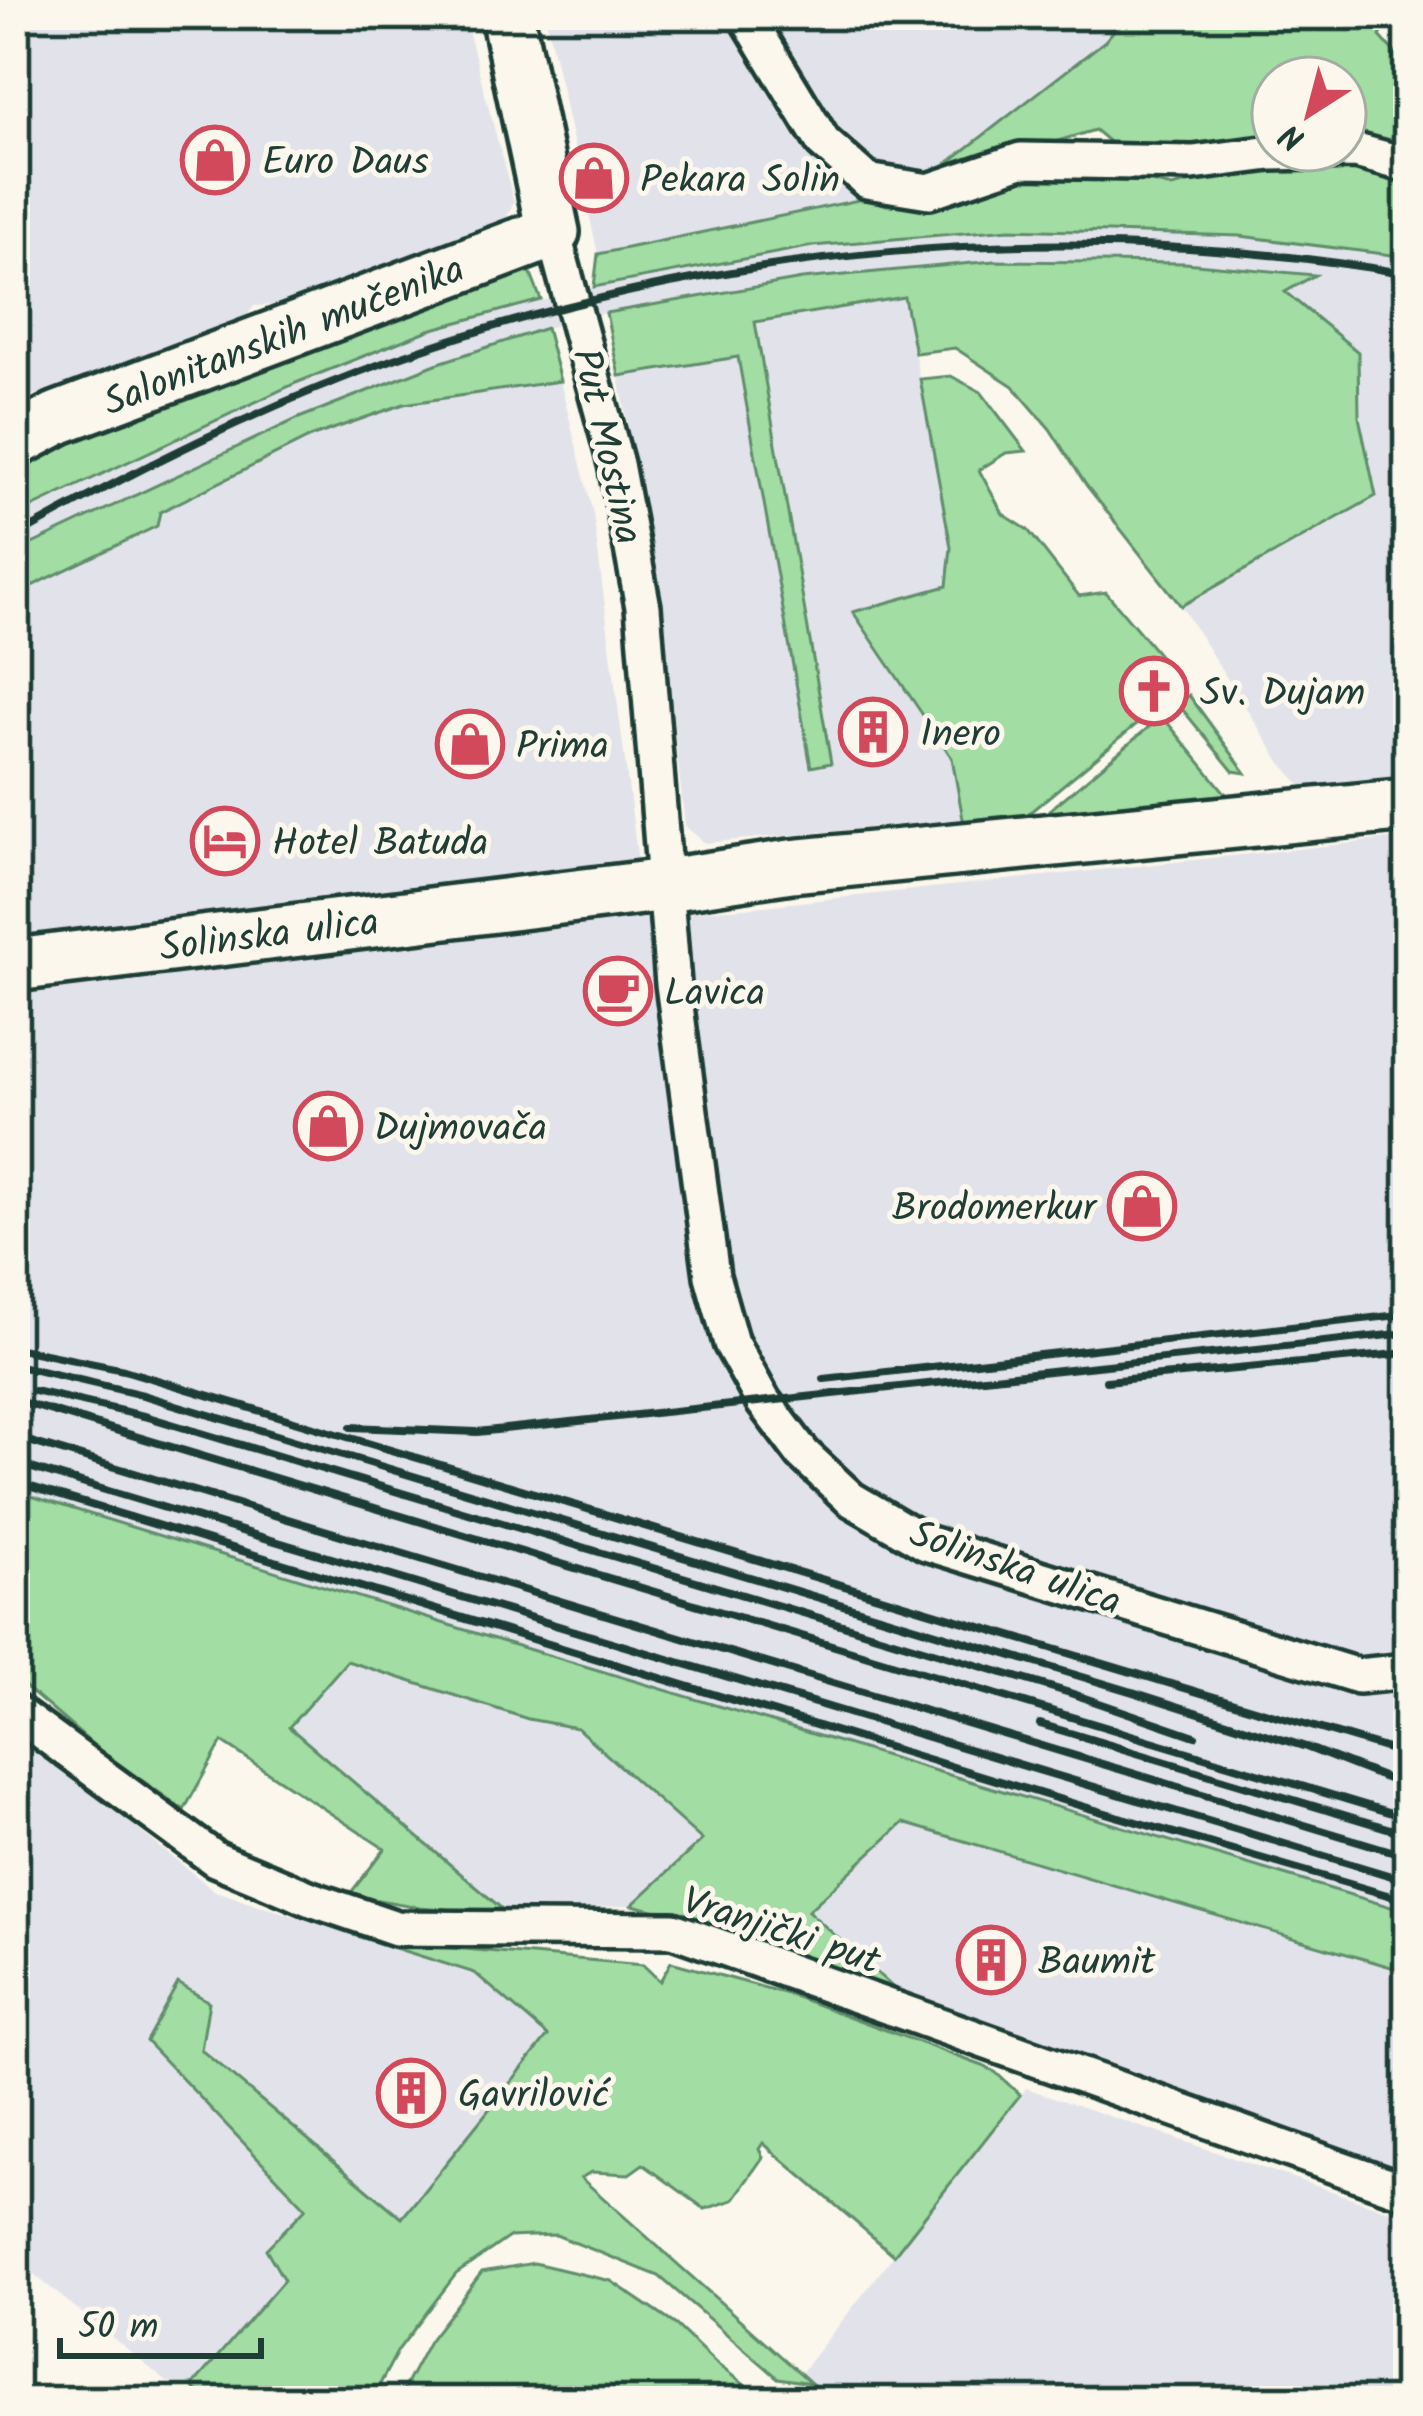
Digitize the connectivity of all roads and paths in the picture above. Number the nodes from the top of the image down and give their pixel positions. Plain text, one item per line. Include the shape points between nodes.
1 (508, 15) edge
2 (746, 15) edge
3 (1408, 165) edge
4 (554, 232) junction
5 (15, 441) edge
6 (1408, 805) edge
7 (666, 885) junction
8 (15, 965) edge
9 (1408, 1671) edge
10 (15, 1712) edge
11 (1408, 2192) edge

1 - 4 main road, Put Mostina
2 - 3 street via 823,142 867,181 929,191 1022,160 1193,163 1356,151
4 - 5 main road, Salonitanskih mučenika
4 - 7 street, Put Mostina via 637,574
6 - 7 main road, Solinska ulica
7 - 8 main road, Solinska ulica
7 - 9 street, Solinska ulica via 712,1276 731,1343 802,1454 851,1499 926,1543 1358,1676
10 - 11 street, Vranjički put via 215,1859 311,1899 396,1928 673,1930

